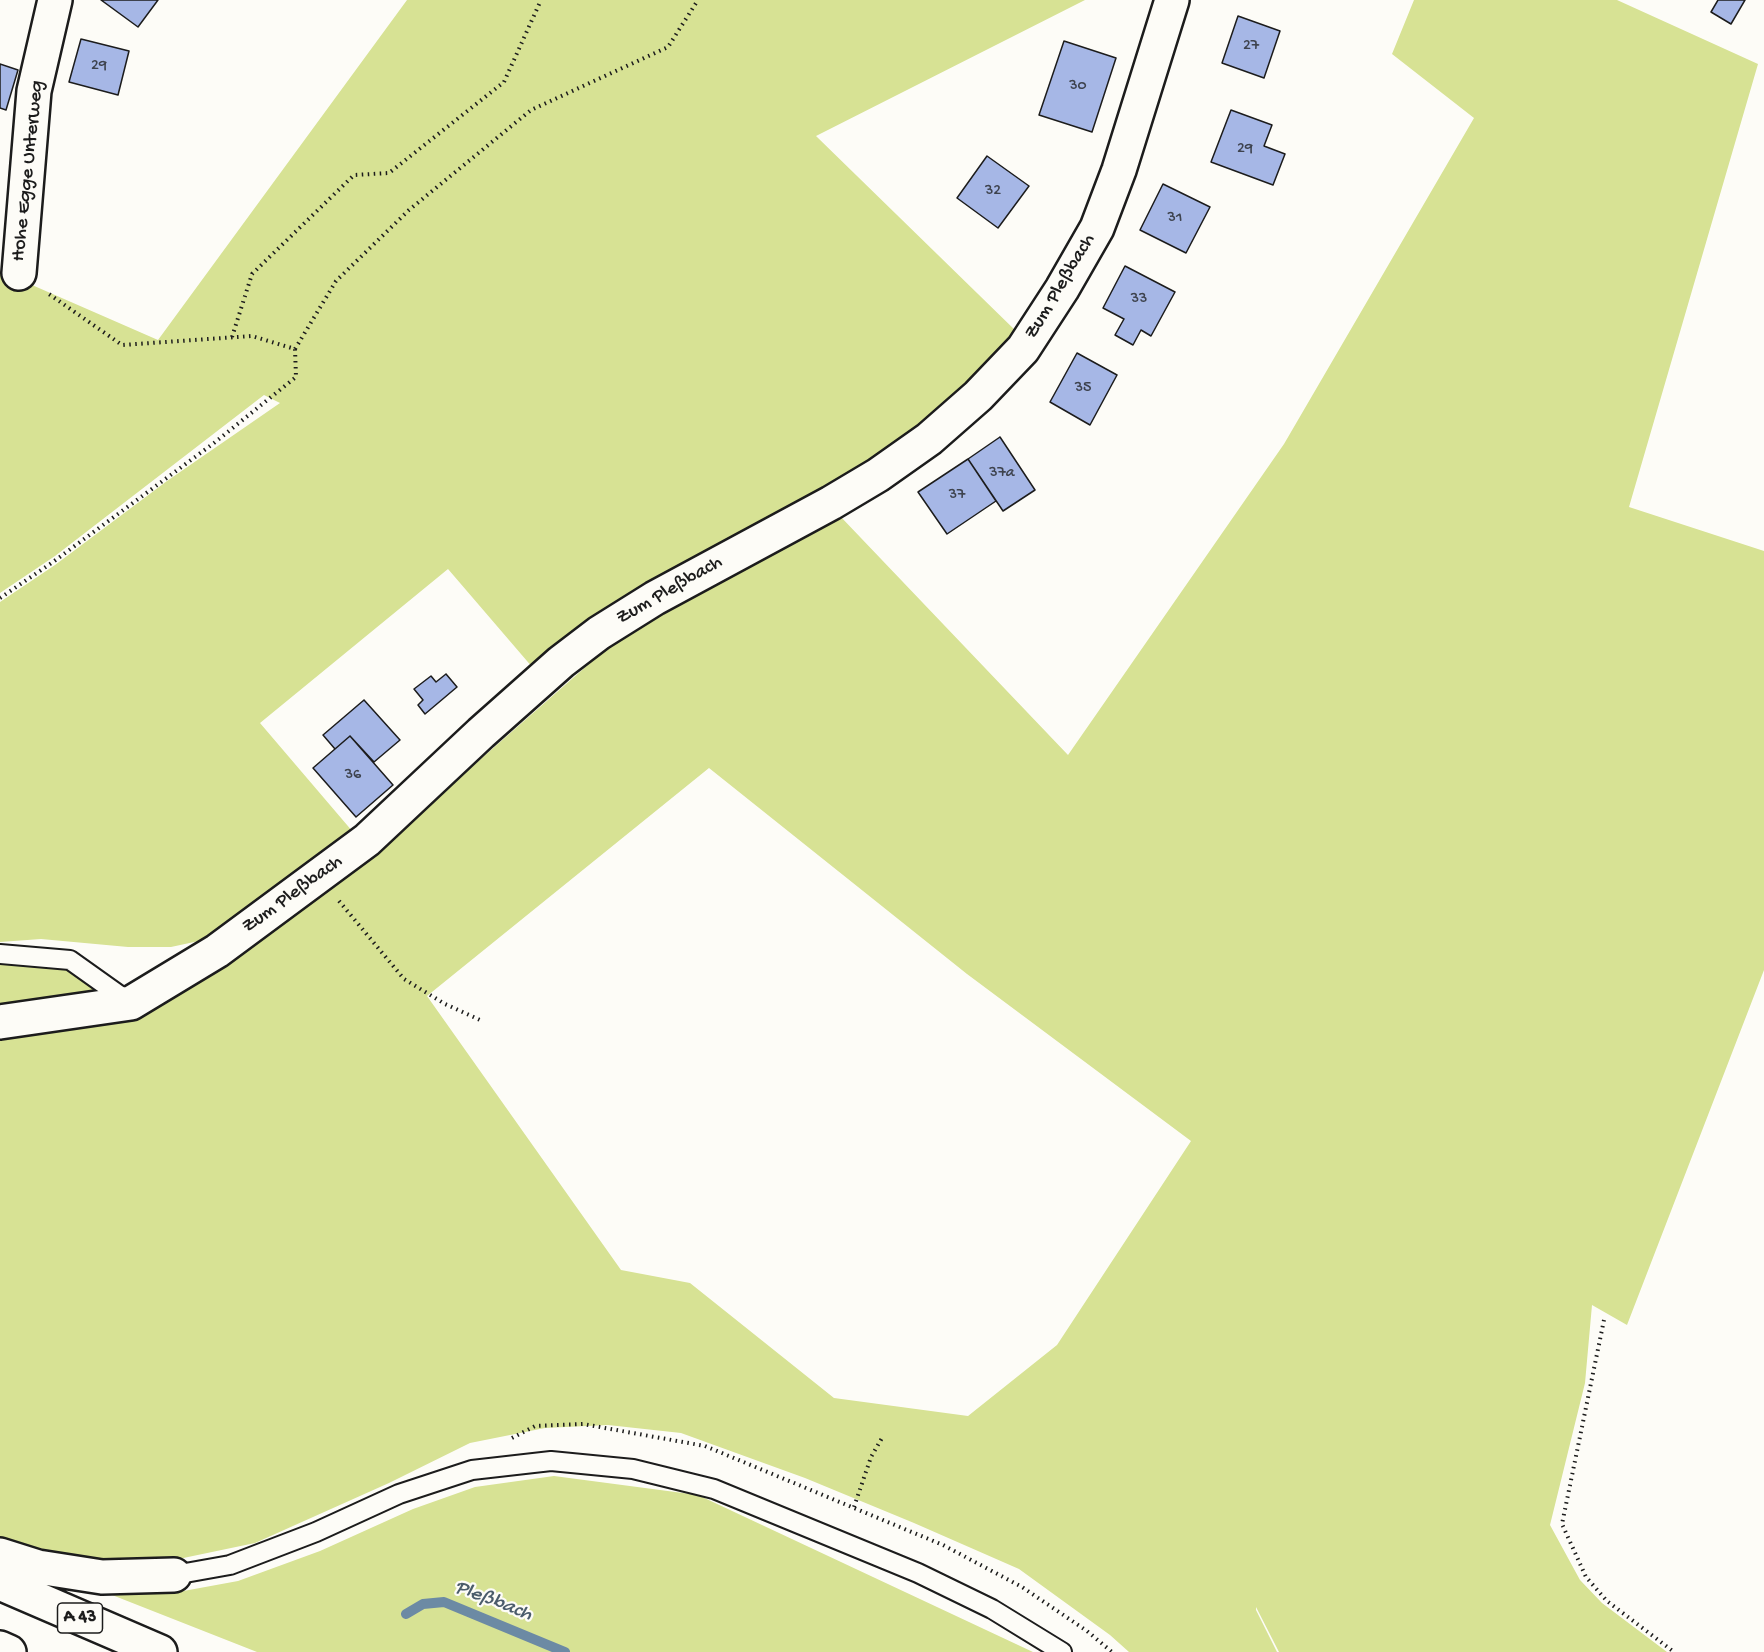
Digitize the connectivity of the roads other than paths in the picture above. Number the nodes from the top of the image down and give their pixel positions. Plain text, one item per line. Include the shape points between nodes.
1 (55, 0) edge
2 (1172, 0) edge
3 (19, 273) road end
4 (0, 954) edge
5 (131, 1003) junction
6 (0, 1022) edge
7 (0, 1555) edge
8 (174, 1575) joint
9 (0, 1583) edge
10 (0, 1648) edge
11 (9, 1652) edge
12 (160, 1652) edge
13 (1062, 1652) edge

1 - 3 main road, Hohe Egge Unterweg via 34,91
2 - 5 main road, Zum Pleßbach via 1097,228 1023,349 978,396 929,440 878,475 599,633 561,662 367,840 319,878 217,951
4 - 5 lane via 70,960
5 - 6 main road, Zum Pleßbach
7 - 8 main road via 38,1567 102,1577
8 - 13 lane via 230,1565 399,1494 472,1470 551,1461 633,1469 714,1489 918,1574 992,1609
9 - 12 main road, A 43
10 - 11 main road

